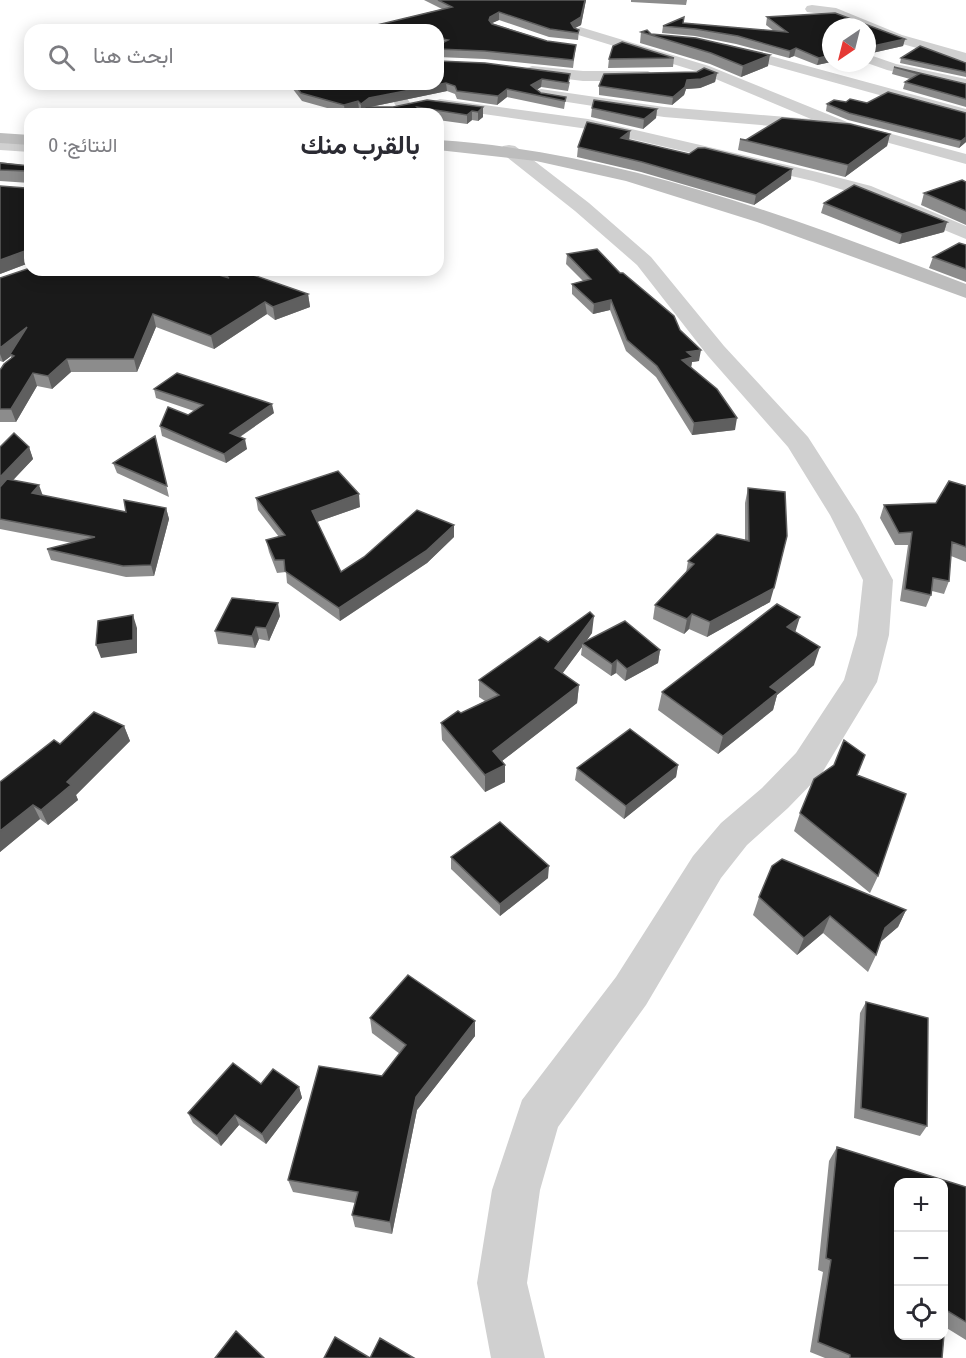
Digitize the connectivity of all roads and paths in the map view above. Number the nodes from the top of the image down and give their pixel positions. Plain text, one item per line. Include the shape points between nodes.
1 (812, 9) dead end
2 (580, 31) edge
3 (706, 44) edge
4 (656, 46) junction
5 (585, 48) dead end
6 (966, 58) edge
7 (876, 61) edge
8 (515, 68) edge
9 (713, 72) junction
10 (966, 84) edge
11 (394, 90) edge
12 (482, 93) edge
13 (530, 93) edge
14 (404, 107) edge
15 (966, 114) edge
16 (848, 128) junction
17 (0, 138) edge
18 (24, 140) edge
19 (0, 145) edge
20 (444, 145) edge
21 (24, 147) edge
22 (509, 150) junction
23 (966, 159) edge
24 (966, 233) edge
25 (966, 292) edge
26 (518, 1358) edge

1 - 6 street via 837,13 897,38
2 - 4 street
3 - 15 street
4 - 5 street
4 - 9 street
7 - 10 street
8 - 9 street via 583,76
9 - 16 street
11 - 14 street
12 - 24 street via 427,102 579,123 742,159 864,190
13 - 16 street via 664,112
16 - 23 street
17 - 18 street
19 - 21 street
20 - 22 street
22 - 25 street via 591,166 722,204 864,252
22 - 26 street via 644,261 716,351 799,443 844,515 878,580 873,635 860,682 809,764 734,834 707,867 631,991 538,1116 516,1190 502,1283

